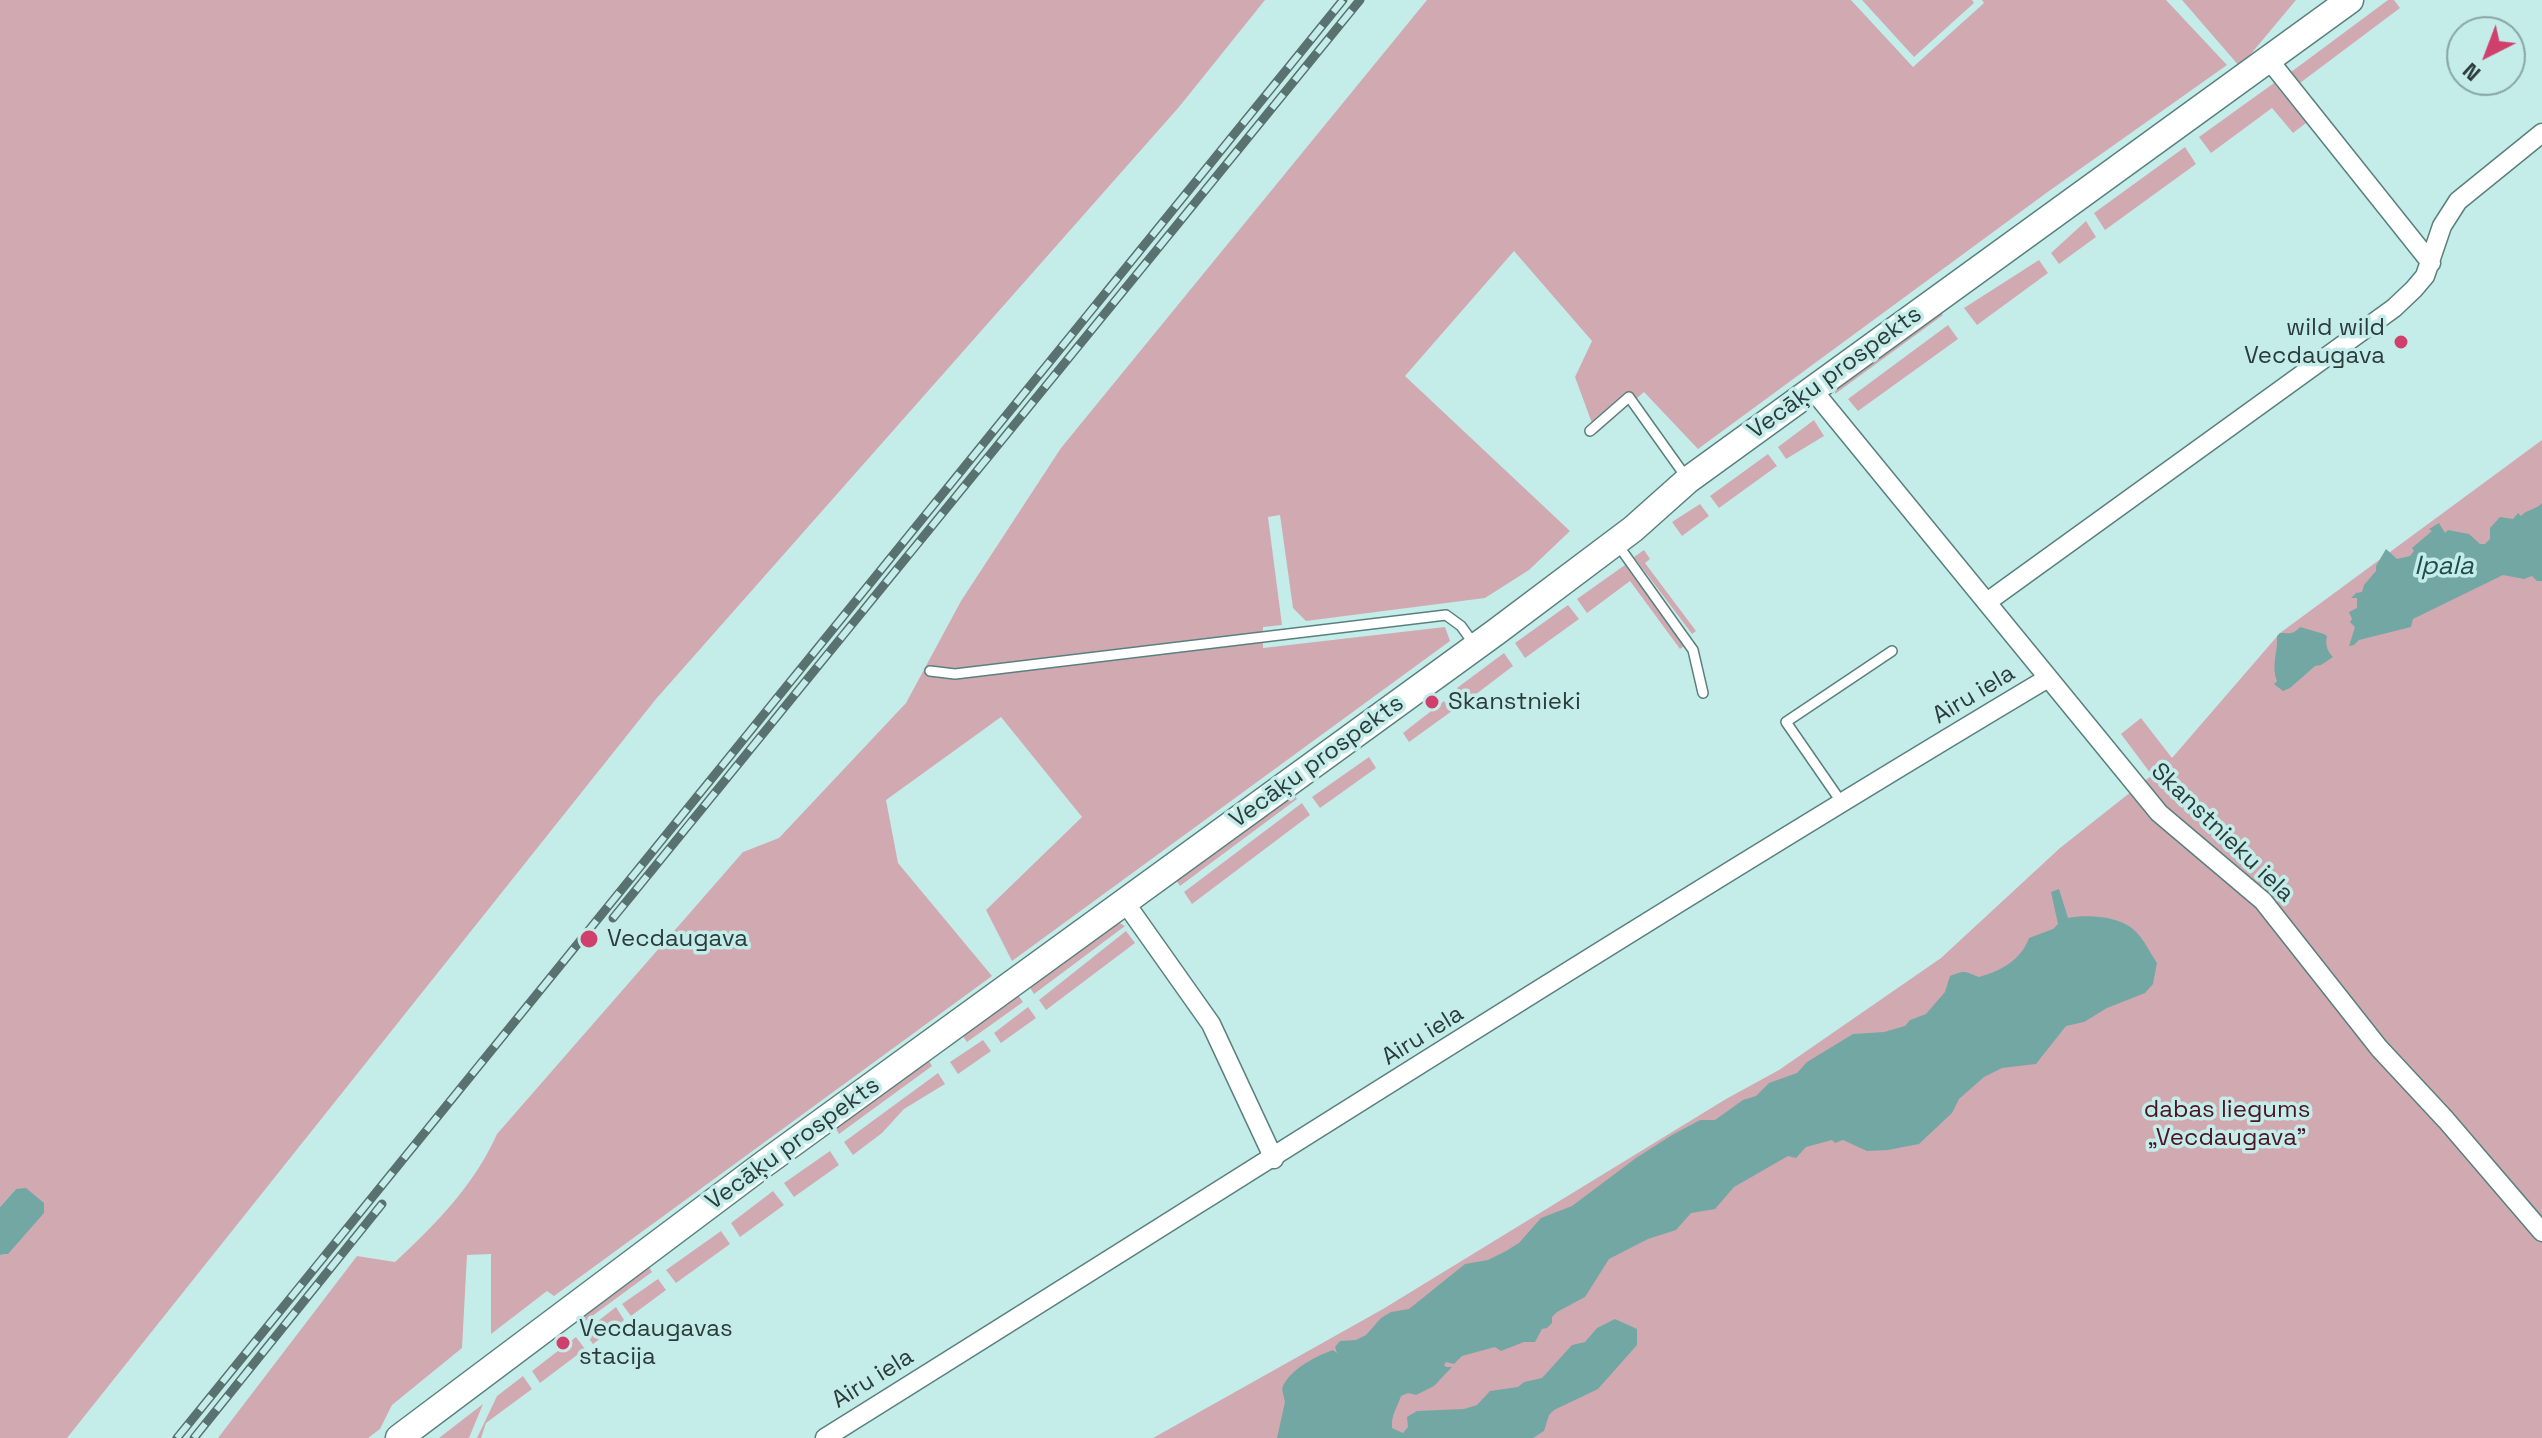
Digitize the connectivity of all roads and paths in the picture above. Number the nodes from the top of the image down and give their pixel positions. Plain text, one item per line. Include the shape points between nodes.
1 (2350, 0) edge
2 (2269, 60) junction
3 (2542, 133) edge
4 (2431, 263) junction
5 (1812, 389) junction
6 (1590, 431) dead end
7 (1688, 480) junction
8 (1615, 542) junction
9 (1987, 602) junction
10 (1476, 646) junction
11 (1892, 651) dead end
12 (930, 671) dead end
13 (2048, 678) junction
14 (1703, 693) dead end
15 (1842, 803) junction
16 (1124, 901) junction
17 (1274, 1159) junction
18 (2542, 1232) edge
19 (399, 1438) edge
20 (825, 1438) edge

1 - 2 main road, Vecāķu prospekts
2 - 4 street
2 - 5 main road, Vecāķu prospekts
3 - 4 street via 2458,201 2442,226
4 - 9 street via 2394,308
5 - 7 main road, Vecāķu prospekts
5 - 9 street, Skanstnieku iela
6 - 7 lane via 1629,397
7 - 8 main road, Vecāķu prospekts
8 - 10 main road, Vecāķu prospekts
8 - 14 lane via 1693,650
9 - 13 street, Skanstnieku iela
10 - 12 lane via 1446,615 955,674
10 - 16 main road, Vecāķu prospekts
11 - 15 lane via 1786,722
13 - 15 street, Airu iela
13 - 18 street, Skanstnieku iela via 2159,813 2263,901 2379,1048
15 - 17 street, Airu iela
16 - 17 street via 1211,1024
16 - 19 main road, Vecāķu prospekts
17 - 20 street, Airu iela

